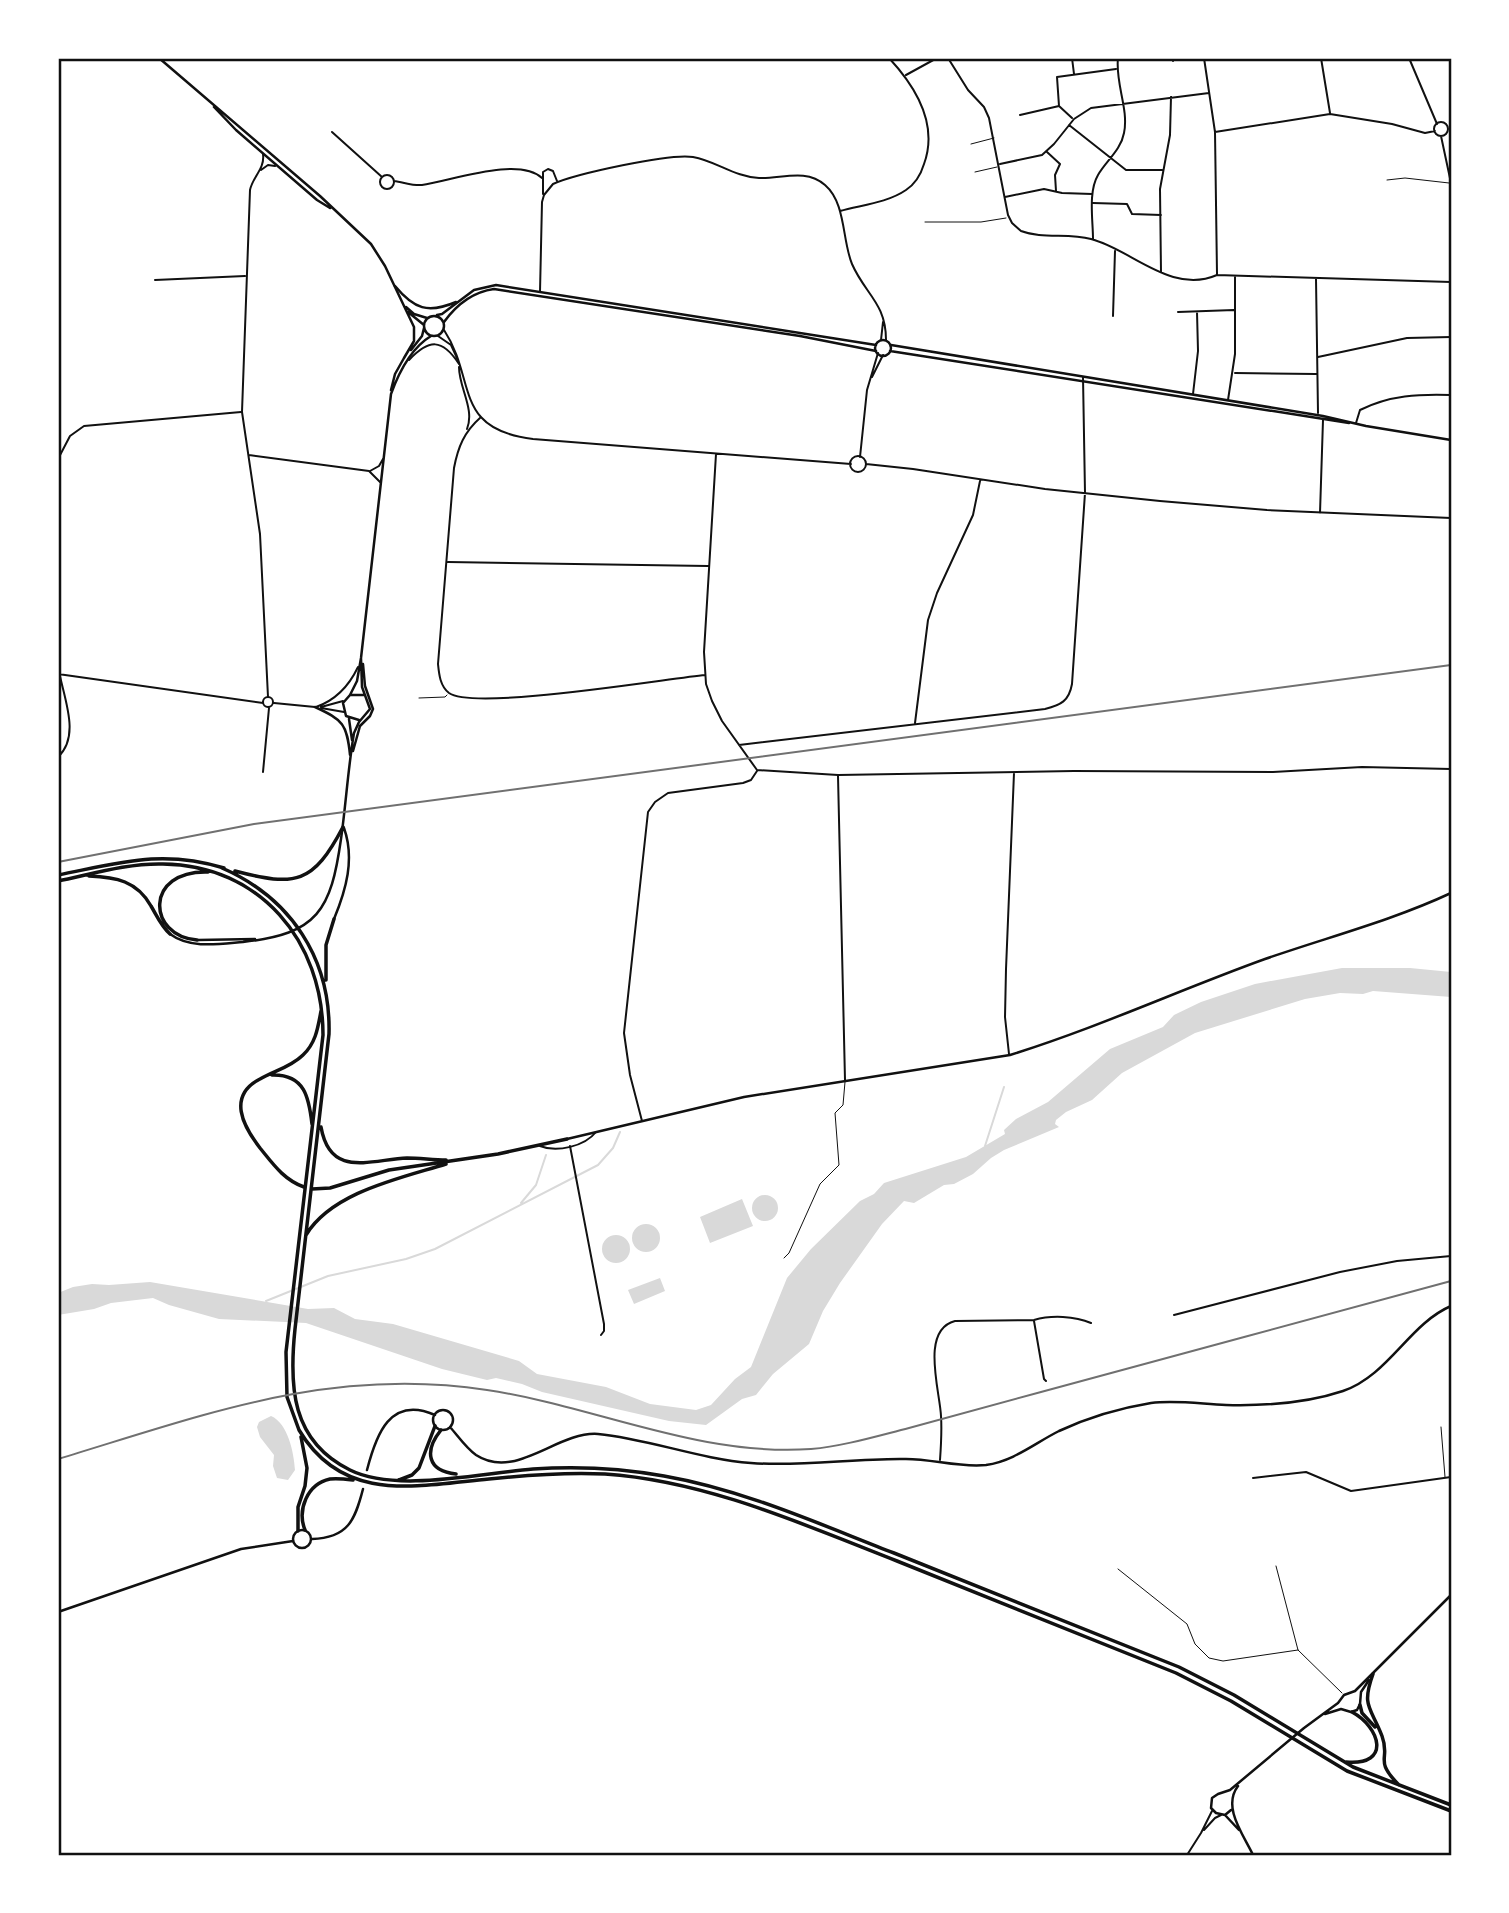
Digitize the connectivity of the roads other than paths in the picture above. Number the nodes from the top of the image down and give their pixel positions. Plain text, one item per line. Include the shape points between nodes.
1 (159, 58) edge
2 (889, 58) edge
3 (937, 58) edge
4 (948, 58) edge
5 (1072, 58) edge
6 (1118, 58) edge
7 (1204, 58) edge
8 (1321, 58) edge
9 (1409, 58) edge
10 (1117, 69) junction
11 (905, 75) junction
12 (1074, 75) junction
13 (1209, 93) junction
14 (1171, 97) junction
15 (207, 100) junction
16 (1122, 103) junction
17 (1059, 106) junction
18 (1330, 114) junction
19 (1020, 115) dead end
20 (1074, 119) junction
21 (1451, 122) edge
22 (1437, 124) junction
23 (1069, 125) junction
24 (1448, 126) junction
25 (1435, 131) junction
26 (332, 132) dead end
27 (1215, 132) junction
28 (1441, 136) junction
29 (994, 138) junction
30 (971, 144) dead end
31 (260, 150) junction
32 (1046, 152) junction
33 (1110, 158) junction
34 (999, 166) junction
35 (281, 168) junction
36 (260, 170) junction
37 (1163, 170) junction
38 (975, 172) dead end
39 (382, 177) junction
40 (542, 178) junction
41 (1387, 180) dead end
42 (394, 181) junction
43 (558, 182) junction
44 (1451, 183) edge
45 (1056, 192) junction
46 (1093, 194) junction
47 (544, 195) junction
48 (1005, 197) junction
49 (1093, 203) junction
50 (839, 211) junction
51 (335, 212) junction
52 (1162, 215) junction
53 (1009, 218) junction
54 (925, 222) dead end
55 (1093, 239) junction
56 (1115, 250) junction
57 (1161, 273) junction
58 (1217, 275) junction
59 (246, 276) junction
60 (1235, 276) junction
61 (1316, 278) junction
62 (155, 280) dead end
63 (1451, 282) edge
64 (394, 284) junction
65 (540, 295) junction
66 (459, 300) junction
67 (405, 307) junction
68 (1236, 310) junction
69 (1198, 312) junction
70 (1178, 313) dead end
71 (437, 316) junction
72 (1113, 316) dead end
73 (427, 318) junction
74 (444, 323) junction
75 (424, 327) junction
76 (444, 330) junction
77 (431, 336) junction
78 (438, 336) junction
79 (1451, 337) edge
80 (883, 340) junction
81 (876, 345) junction
82 (891, 345) junction
83 (890, 351) junction
84 (877, 352) junction
85 (884, 355) junction
86 (1318, 357) junction
87 (405, 360) junction
88 (459, 365) junction
89 (1234, 373) junction
90 (1318, 374) junction
91 (1083, 379) junction
92 (870, 382) junction
93 (1193, 395) junction
94 (1451, 395) edge
95 (1228, 402) junction
96 (242, 412) junction
97 (1318, 415) junction
98 (481, 418) junction
99 (1323, 418) junction
100 (1356, 424) junction
101 (464, 435) junction
102 (1451, 439) edge
103 (716, 453) junction
104 (248, 455) junction
105 (860, 457) junction
106 (58, 459) edge
107 (383, 459) junction
108 (851, 464) junction
109 (866, 464) junction
110 (369, 471) junction
111 (980, 480) junction
112 (380, 482) junction
113 (1085, 493) junction
114 (1320, 513) junction
115 (1451, 518) edge
116 (446, 562) junction
117 (709, 566) junction
118 (362, 658) junction
119 (58, 666) edge
120 (58, 674) edge
121 (705, 675) junction
122 (448, 693) junction
123 (350, 695) junction
124 (268, 697) junction
125 (366, 697) junction
126 (419, 698) dead end
127 (344, 701) junction
128 (263, 703) junction
129 (274, 703) junction
130 (269, 708) junction
131 (315, 708) junction
132 (344, 712) junction
133 (348, 718) junction
134 (362, 719) junction
135 (914, 725) junction
136 (739, 745) junction
137 (352, 747) junction
138 (351, 754) junction
139 (58, 757) edge
140 (350, 762) junction
141 (1451, 769) edge
142 (757, 770) junction
143 (262, 772) dead end
144 (1014, 773) junction
145 (838, 775) junction
146 (343, 825) junction
147 (222, 868) junction
148 (215, 872) junction
149 (58, 875) edge
150 (83, 876) junction
151 (58, 881) edge
152 (1451, 893) edge
153 (334, 919) joint
154 (170, 934) joint
155 (265, 939) junction
156 (197, 940) joint
157 (326, 989) junction
158 (322, 1005) junction
159 (1010, 1055) junction
160 (260, 1079) junction
161 (845, 1080) junction
162 (642, 1121) junction
163 (320, 1122) junction
164 (313, 1130) junction
165 (596, 1132) junction
166 (567, 1139) joint
167 (539, 1146) junction
168 (570, 1146) junction
169 (459, 1160) junction
170 (305, 1237) junction
171 (1451, 1256) edge
172 (784, 1258) dead end
173 (1451, 1306) edge
174 (1174, 1315) dead end
175 (1034, 1320) junction
176 (1091, 1323) dead end
177 (601, 1335) dead end
178 (1046, 1381) dead end
179 (435, 1415) junction
180 (435, 1426) junction
181 (450, 1427) junction
182 (1441, 1427) dead end
183 (299, 1430) junction
184 (441, 1430) junction
185 (940, 1461) junction
186 (367, 1470) dead end
187 (465, 1476) junction
188 (1445, 1477) junction
189 (1451, 1477) edge
190 (1253, 1478) dead end
191 (359, 1481) junction
192 (394, 1481) junction
193 (363, 1489) dead end
194 (305, 1530) junction
195 (298, 1531) junction
196 (312, 1539) junction
197 (293, 1541) junction
198 (1276, 1566) dead end
199 (1118, 1569) dead end
200 (1451, 1595) edge
201 (58, 1612) edge
202 (1298, 1650) junction
203 (1373, 1674) junction
204 (1352, 1693) junction
205 (1344, 1695) junction
206 (1359, 1699) junction
207 (1341, 1700) junction
208 (1360, 1706) junction
209 (1345, 1710) junction
210 (1352, 1712) junction
211 (1319, 1717) junction
212 (1379, 1731) junction
213 (1342, 1762) junction
214 (1241, 1781) junction
215 (1401, 1787) junction
216 (1225, 1793) junction
217 (1231, 1798) junction
218 (1451, 1805) edge
219 (1212, 1810) junction
220 (1231, 1810) junction
221 (1451, 1811) edge
222 (1223, 1815) junction
223 (1201, 1833) junction
224 (1244, 1837) junction
225 (1187, 1855) edge
226 (1253, 1855) edge

1 - 15 main road
2 - 11 street
3 - 11 street
4 - 29 street via 987,111
5 - 12 street
6 - 10 street
7 - 13 street
8 - 18 street
9 - 22 street
10 - 12 street
10 - 16 street
11 - 50 street via 927,121 926,157 920,173 895,196
12 - 17 street via 1057,77
13 - 14 street
13 - 27 street
14 - 16 street
14 - 37 street
15 - 31 main road
15 - 51 main road
16 - 20 street via 1091,107
16 - 33 street via 1123,137
17 - 19 street
17 - 20 street
18 - 25 street via 1425,133
18 - 27 street
20 - 23 street
21 - 24 street
22 - 24 street
22 - 25 street
23 - 32 street
23 - 33 street
24 - 28 street
25 - 28 street
26 - 39 street
27 - 58 street
28 - 44 street
29 - 30 lane
29 - 34 street
31 - 35 main road
31 - 36 street via 264,161
32 - 34 street
32 - 45 street via 1060,164
33 - 37 street via 1126,170
33 - 46 street via 1098,174
34 - 38 lane
34 - 48 street
35 - 36 street via 268,165
35 - 51 main road
36 - 59 street via 250,190
37 - 52 street
39 - 42 street via 389,175
39 - 42 street via 384,188
40 - 42 street via 527,171 501,170 417,185
40 - 43 street via 548,169
40 - 47 street
41 - 44 lane
43 - 47 street
43 - 50 street via 683,156 743,176 817,179 832,192
45 - 46 street
45 - 48 street via 1044,189
46 - 49 street
47 - 65 street
48 - 53 street
49 - 52 street via 1127,204 1132,214
49 - 55 street
50 - 80 street via 852,264 880,308 886,329
51 - 64 main road via 371,244
52 - 57 street
53 - 54 lane
53 - 55 street via 1026,233
55 - 56 street
56 - 57 street
56 - 72 street
57 - 58 street via 1190,278
58 - 60 street
59 - 62 street
59 - 96 street
60 - 61 street
60 - 68 street
61 - 63 street
61 - 86 street
64 - 66 main road via 422,308 439,309
64 - 67 main road
65 - 66 main road via 490,285
65 - 74 main road via 485,290 464,300
65 - 81 main road
65 - 84 main road
66 - 71 main road
67 - 73 main road
67 - 75 main road
67 - 87 main road via 415,337
68 - 69 street
68 - 89 street
69 - 70 street
69 - 93 street
71 - 73 main road
71 - 74 main road
73 - 75 main road
74 - 76 main road
75 - 77 main road
75 - 87 main road
76 - 78 main road
76 - 88 street
77 - 78 main road
77 - 87 main road
78 - 88 street via 451,345
79 - 86 street via 1408,338
80 - 81 main road
80 - 82 main road
81 - 84 main road
82 - 83 main road
82 - 91 main road
83 - 85 main road
83 - 91 main road
84 - 85 main road
84 - 92 street
85 - 92 street
86 - 90 street
87 - 88 street via 424,346 438,344 452,353
87 - 107 main road via 391,394
88 - 98 street
88 - 101 street via 470,423
89 - 90 street
89 - 95 street
90 - 97 street
91 - 93 main road
91 - 95 main road
91 - 113 street
92 - 105 street
93 - 95 main road
94 - 100 street via 1389,399 1360,410
95 - 97 main road
95 - 99 main road
96 - 104 street
96 - 106 street via 84,426 70,436
97 - 99 main road
98 - 101 street
98 - 103 street via 528,439
99 - 100 main road
99 - 114 street
100 - 102 main road
101 - 116 street via 454,468
103 - 108 street
103 - 117 street
104 - 110 street
104 - 124 street via 260,534
105 - 108 street
105 - 109 street
107 - 110 street
107 - 112 main road
108 - 109 street via 858,472
109 - 111 street
110 - 112 street
111 - 113 street
111 - 135 street via 973,515 928,620
112 - 118 main road
113 - 114 street
113 - 135 street via 1071,691 1062,704
114 - 115 street
116 - 117 street
116 - 122 street via 438,664 440,681
117 - 121 street
118 - 123 main road
118 - 125 main road
118 - 131 street via 338,696
118 - 138 main road via 373,709 360,726
119 - 120 street
120 - 128 street
120 - 139 street via 71,733
121 - 122 street via 515,697 461,698
121 - 136 street via 712,701
122 - 126 lane
123 - 125 main road
123 - 127 main road
124 - 128 street
124 - 129 street
125 - 134 main road via 370,709
127 - 131 street
127 - 132 main road
128 - 130 street
129 - 130 street
129 - 131 street
130 - 143 street
131 - 132 street
131 - 140 main road via 335,716 344,726
132 - 133 main road
133 - 134 main road
133 - 137 main road
134 - 137 main road
135 - 136 street
136 - 142 street
137 - 138 main road
138 - 140 main road
140 - 146 main road
141 - 144 street
142 - 145 street
142 - 162 street via 743,783 668,793 648,812 624,1033
144 - 145 street
144 - 159 street via 1005,1017
145 - 161 street
146 - 147 highway via 322,862 299,877 268,880
146 - 153 main road via 349,866
146 - 155 main road via 331,890 323,906 307,923
147 - 149 highway via 182,858 153,858
147 - 157 highway via 258,887 287,913 314,953
148 - 150 highway via 180,864 152,864
148 - 156 highway via 180,875 166,886 161,898 161,915 169,927 180,936
148 - 158 highway via 250,889 286,922 308,956
150 - 151 highway
150 - 154 highway via 114,878 133,886
152 - 159 main road via 1404,915 1265,959
153 - 157 highway via 326,945
154 - 155 main road via 193,944
155 - 156 main road
157 - 163 highway via 329,1034
158 - 160 highway via 309,1049
158 - 164 highway
159 - 161 main road
160 - 164 highway via 279,1075 300,1085 309,1100
160 - 169 highway via 243,1097 242,1119 256,1143 291,1181 324,1189 380,1171
161 - 162 main road
161 - 172 lane via 843,1105 835,1113 839,1165 820,1185
162 - 165 main road
163 - 169 highway via 326,1147 344,1161
163 - 170 highway
164 - 183 highway via 285,1384
165 - 166 main road
165 - 168 street via 587,1141
166 - 167 highway
167 - 168 street
167 - 169 highway
168 - 177 street via 604,1324
169 - 170 highway via 369,1189 321,1215
170 - 192 highway via 292,1383 296,1407 311,1437 331,1458 361,1475
171 - 174 street via 1373,1265
173 - 185 main road via 1428,1321 1370,1377 1342,1391 1255,1405 1152,1403 1072,1426 1002,1461 977,1465
175 - 176 street via 1082,1319
175 - 178 street
175 - 185 street via 955,1321 939,1333 933,1368 942,1415
179 - 180 main road
179 - 181 main road via 449,1413
179 - 186 main road via 411,1410 388,1421 376,1437
180 - 184 main road
180 - 192 highway via 417,1470
181 - 184 main road
181 - 185 main road via 476,1455 497,1461 525,1458 569,1438 595,1434 748,1463
182 - 188 lane
183 - 191 highway via 326,1463
183 - 195 highway via 307,1468
184 - 187 highway via 431,1445 432,1462 442,1471
187 - 192 highway
187 - 213 highway via 603,1468 666,1476 755,1500 1178,1667 1234,1695
188 - 189 street
188 - 190 street via 1351,1491 1306,1472
191 - 194 highway via 332,1479 314,1487 303,1506
191 - 221 highway via 399,1487 526,1475 602,1474 665,1482 737,1501 1176,1673 1347,1771
193 - 196 main road via 348,1526
194 - 195 main road
194 - 196 main road
195 - 197 main road
196 - 197 main road via 302,1549
197 - 201 main road via 241,1549
198 - 202 lane
199 - 202 lane via 1187,1624 1195,1644 1209,1658 1223,1661
200 - 203 main road
202 - 205 lane
203 - 204 main road
203 - 206 main road
203 - 212 highway via 1368,1706
204 - 205 main road
204 - 206 main road
205 - 207 main road
206 - 208 main road
207 - 209 main road
207 - 211 main road
208 - 210 main road
208 - 212 highway
209 - 210 main road
209 - 211 main road
210 - 213 highway via 1374,1734 1377,1749 1365,1762
211 - 214 main road
212 - 215 highway via 1384,1766
213 - 215 highway
214 - 216 main road
214 - 217 main road
215 - 218 highway
216 - 217 main road
216 - 219 main road via 1212,1798
217 - 220 main road
219 - 222 main road
219 - 223 street
220 - 222 main road
220 - 224 main road
222 - 223 street
222 - 224 main road
223 - 225 street
224 - 226 main road

